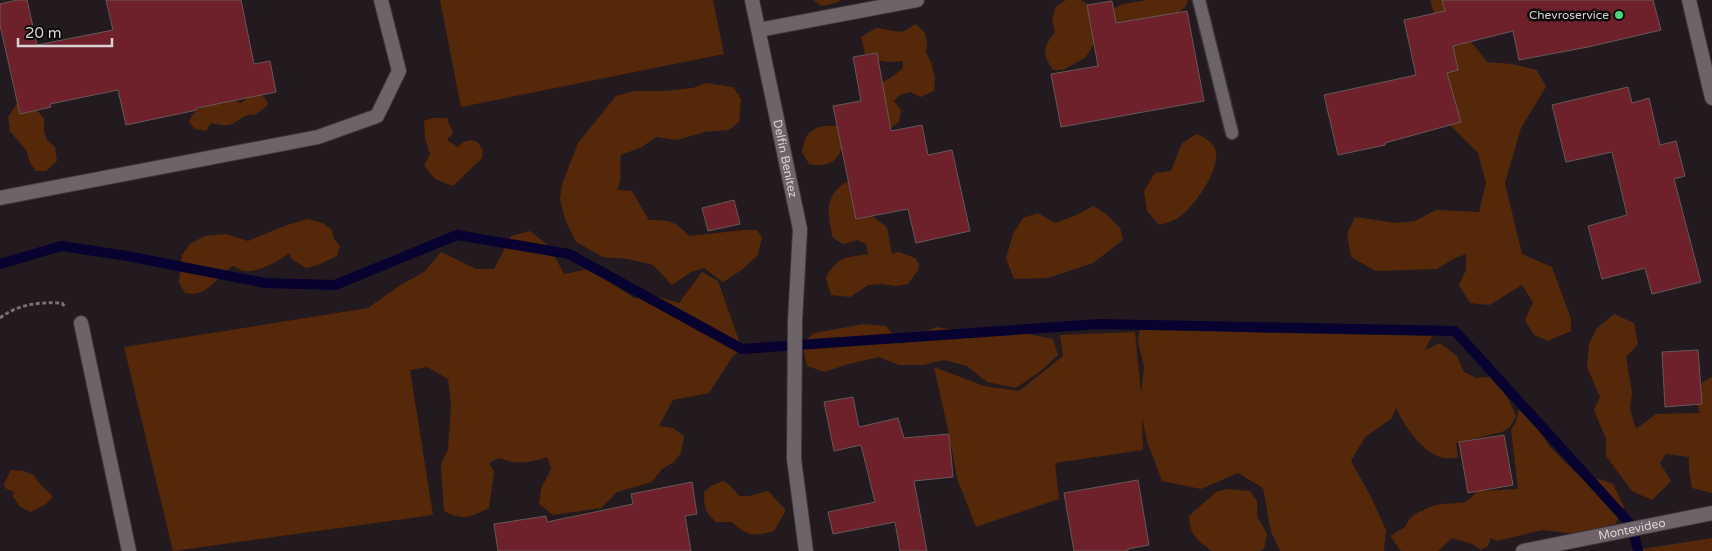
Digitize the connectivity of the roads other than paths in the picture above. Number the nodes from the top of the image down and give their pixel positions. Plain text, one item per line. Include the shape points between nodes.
1 (381, 0) edge
2 (752, 0) edge
3 (917, 0) edge
4 (1199, 0) edge
5 (1688, 0) edge
6 (759, 30) junction
7 (1712, 98) edge
8 (1232, 133) dead end
9 (0, 198) edge
10 (82, 323) road end
11 (1712, 513) edge
12 (129, 551) edge
13 (806, 551) edge
14 (1523, 551) edge

1 - 9 street via 399,71 377,116 318,137
2 - 6 street, Delfín Benítez
3 - 6 street
4 - 8 lane
5 - 7 street
6 - 13 street, Delfín Benítez via 800,229 795,320 794,460
10 - 12 street
11 - 14 street, Montevideo

